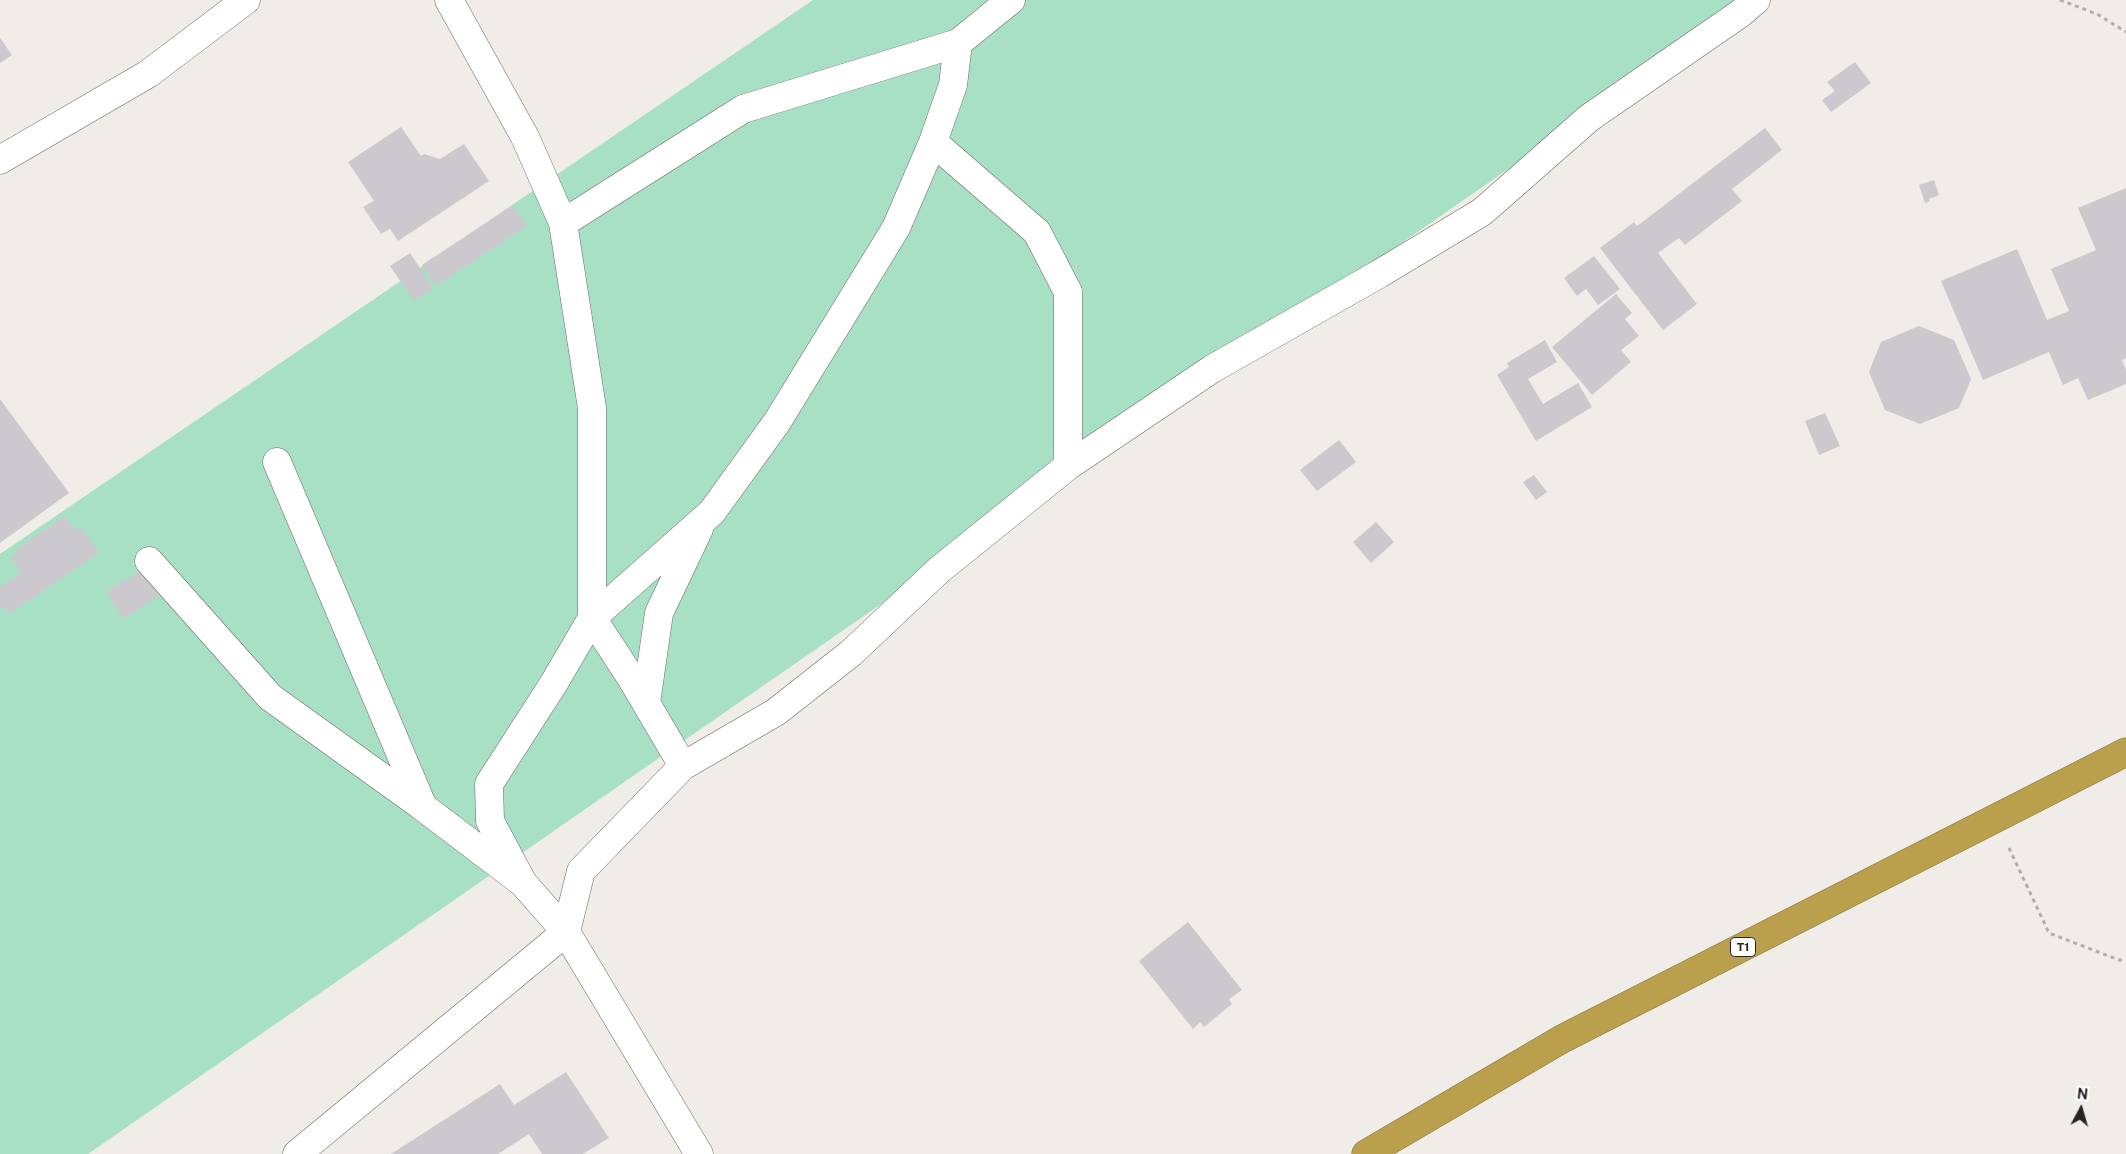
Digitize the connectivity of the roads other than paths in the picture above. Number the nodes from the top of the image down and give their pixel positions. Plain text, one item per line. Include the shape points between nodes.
1 (246, 0) edge
2 (449, 0) edge
3 (1012, 0) edge
4 (1756, 0) edge
5 (958, 44) junction
6 (933, 142) junction
7 (0, 160) edge
8 (564, 222) junction
9 (277, 462) dead end
10 (1068, 466) junction
11 (704, 518) junction
12 (149, 561) dead end
13 (592, 618) junction
14 (646, 703) junction
15 (2126, 752) edge
16 (683, 766) junction
17 (423, 807) junction
18 (523, 884) junction
19 (566, 932) junction
20 (297, 1154) edge
21 (699, 1154) edge
22 (1366, 1154) edge

1 - 7 street via 148,74
2 - 8 street via 525,137
3 - 5 street
4 - 10 street via 1741,14 1589,118 1482,212 1212,369
5 - 6 street via 953,85
5 - 8 street via 743,109
6 - 10 street via 1037,232 1068,292
6 - 11 street via 896,228 836,328 777,422 712,512
8 - 13 street via 592,408
9 - 17 street
10 - 16 street via 938,570 851,653 776,712
11 - 13 street
11 - 14 street via 659,613
12 - 17 street via 270,697
13 - 14 street
13 - 18 street via 490,784 490,821
14 - 16 street
15 - 22 highway, T1 via 1562,1039
16 - 19 street via 581,870
17 - 18 street
18 - 19 street
19 - 20 street
19 - 21 street

